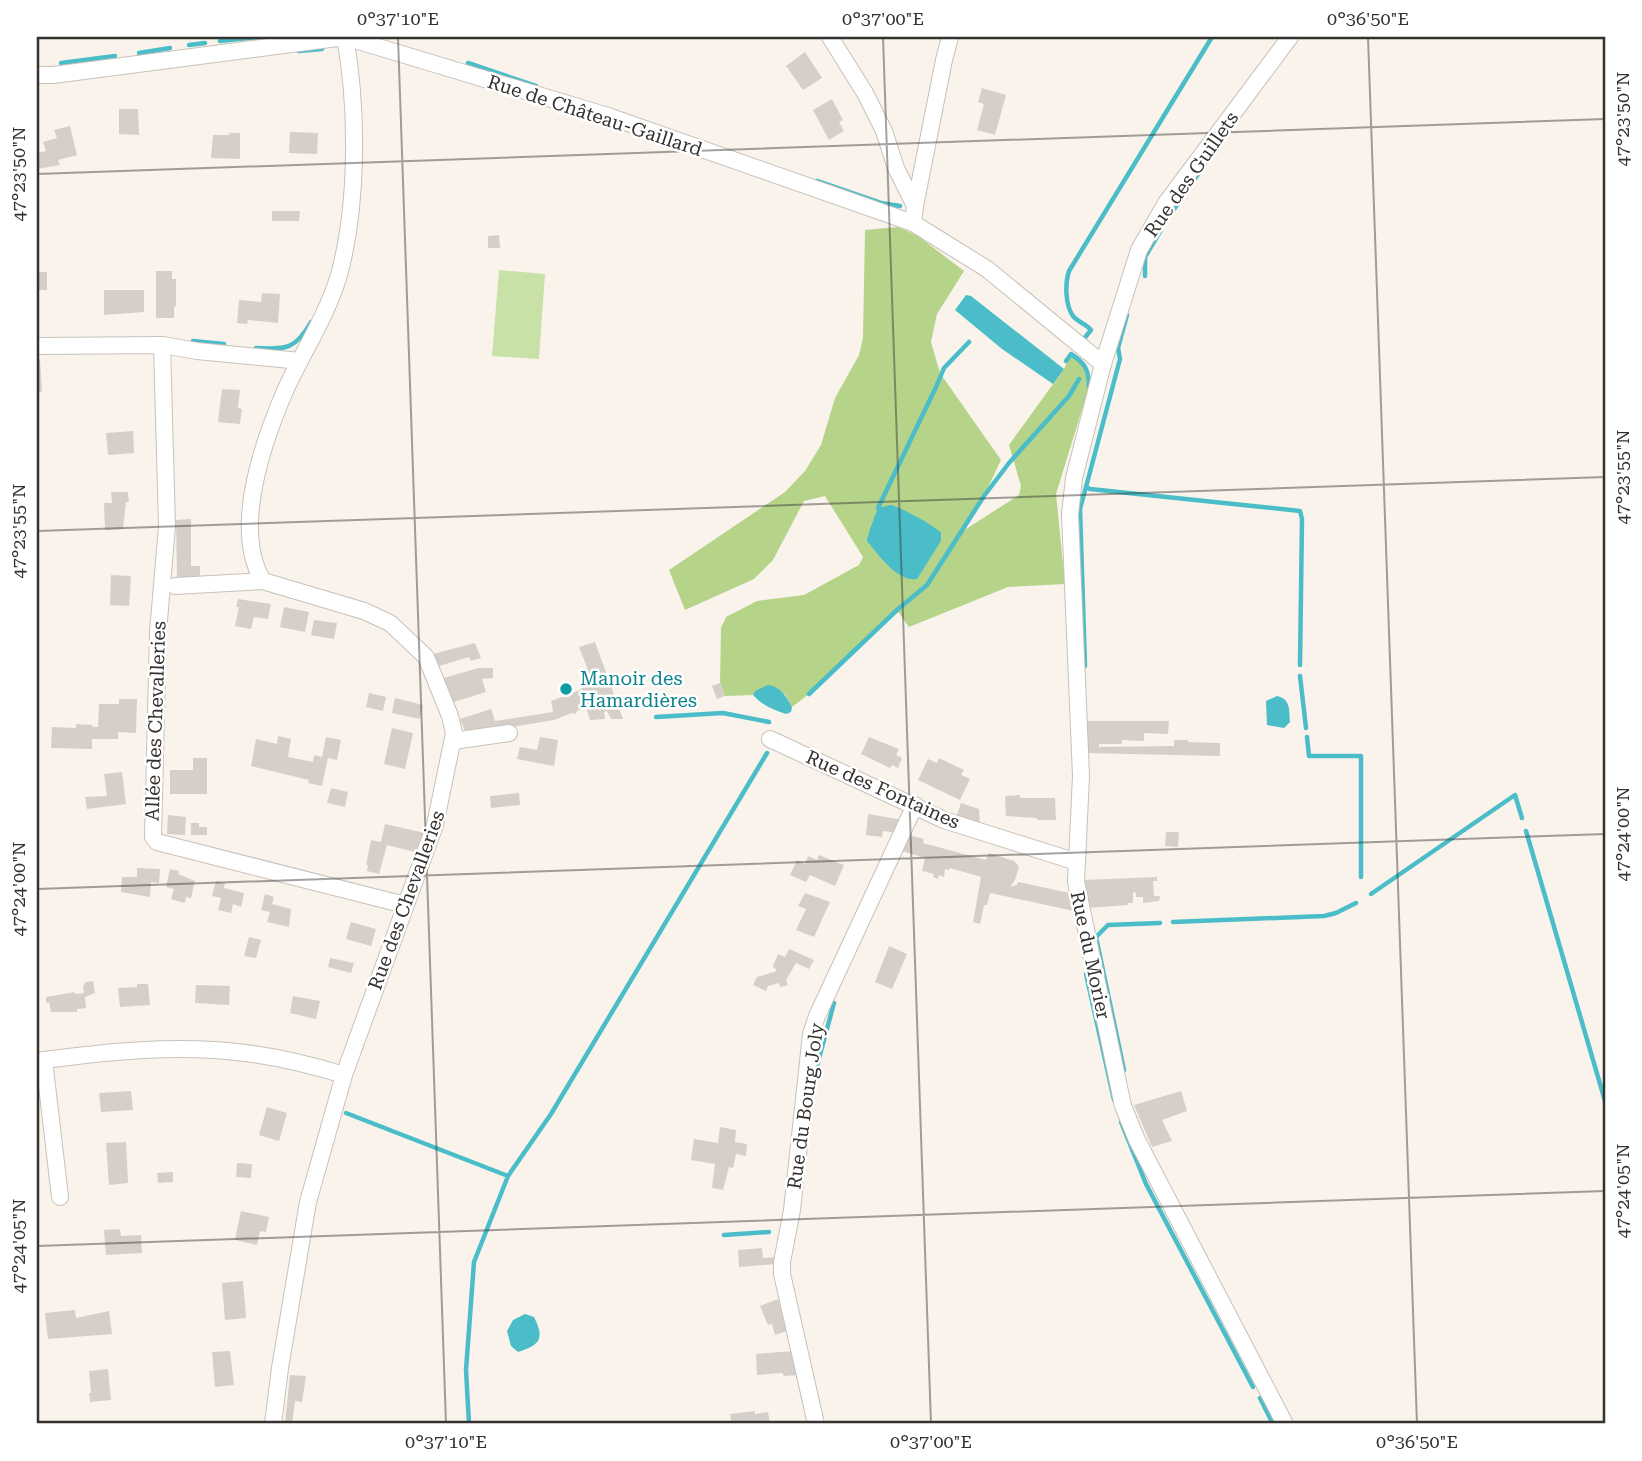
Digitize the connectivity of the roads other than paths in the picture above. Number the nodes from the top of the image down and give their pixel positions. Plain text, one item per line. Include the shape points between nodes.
1 (345, 37) edge
2 (830, 37) edge
3 (950, 37) edge
4 (1290, 37) edge
5 (37, 75) edge
6 (915, 206) junction
7 (913, 223) junction
8 (162, 345) junction
9 (40, 346) dead end
10 (300, 361) junction
11 (1103, 364) junction
12 (263, 581) junction
13 (175, 586) dead end
14 (509, 733) dead end
15 (770, 738) dead end
16 (453, 741) junction
17 (915, 805) junction
18 (1077, 862) junction
19 (405, 905) junction
20 (40, 1060) edge
21 (344, 1074) junction
22 (60, 1197) dead end
23 (273, 1424) edge
24 (816, 1424) edge
25 (1285, 1424) edge

1 - 5 street, Rue de Château-Gaillard
1 - 7 street, Rue de Château-Gaillard via 608,116
1 - 10 street via 353,127 349,220 334,289
2 - 6 street via 880,121
3 - 6 street
4 - 11 street, Rue des Guillets via 1166,203 1128,280
6 - 7 street
7 - 11 street, Rue de Château-Gaillard via 987,269
8 - 9 street
8 - 10 street
8 - 19 street, Allée des Chevalleries via 167,527 158,632 153,836 157,842
10 - 12 street via 267,438 252,495 254,567
11 - 18 street, Rue du Morier via 1078,456 1070,514 1081,776
12 - 13 street, Rue des Chevalleries
12 - 16 street, Rue des Chevalleries via 364,611 390,624 426,657 450,716
14 - 16 street
15 - 17 street, Rue des Fontaines
16 - 19 street, Rue des Chevalleries via 435,825
17 - 18 street, Rue des Fontaines via 944,820
17 - 24 street, Rue du Bourg Joly via 811,1034 782,1274
18 - 25 street, Rue du Morier via 1076,882 1123,1106
19 - 21 street, Rue des Chevalleries
20 - 21 street via 202,1050 256,1055
20 - 22 street
21 - 23 street, Rue des Chevalleries via 308,1202

